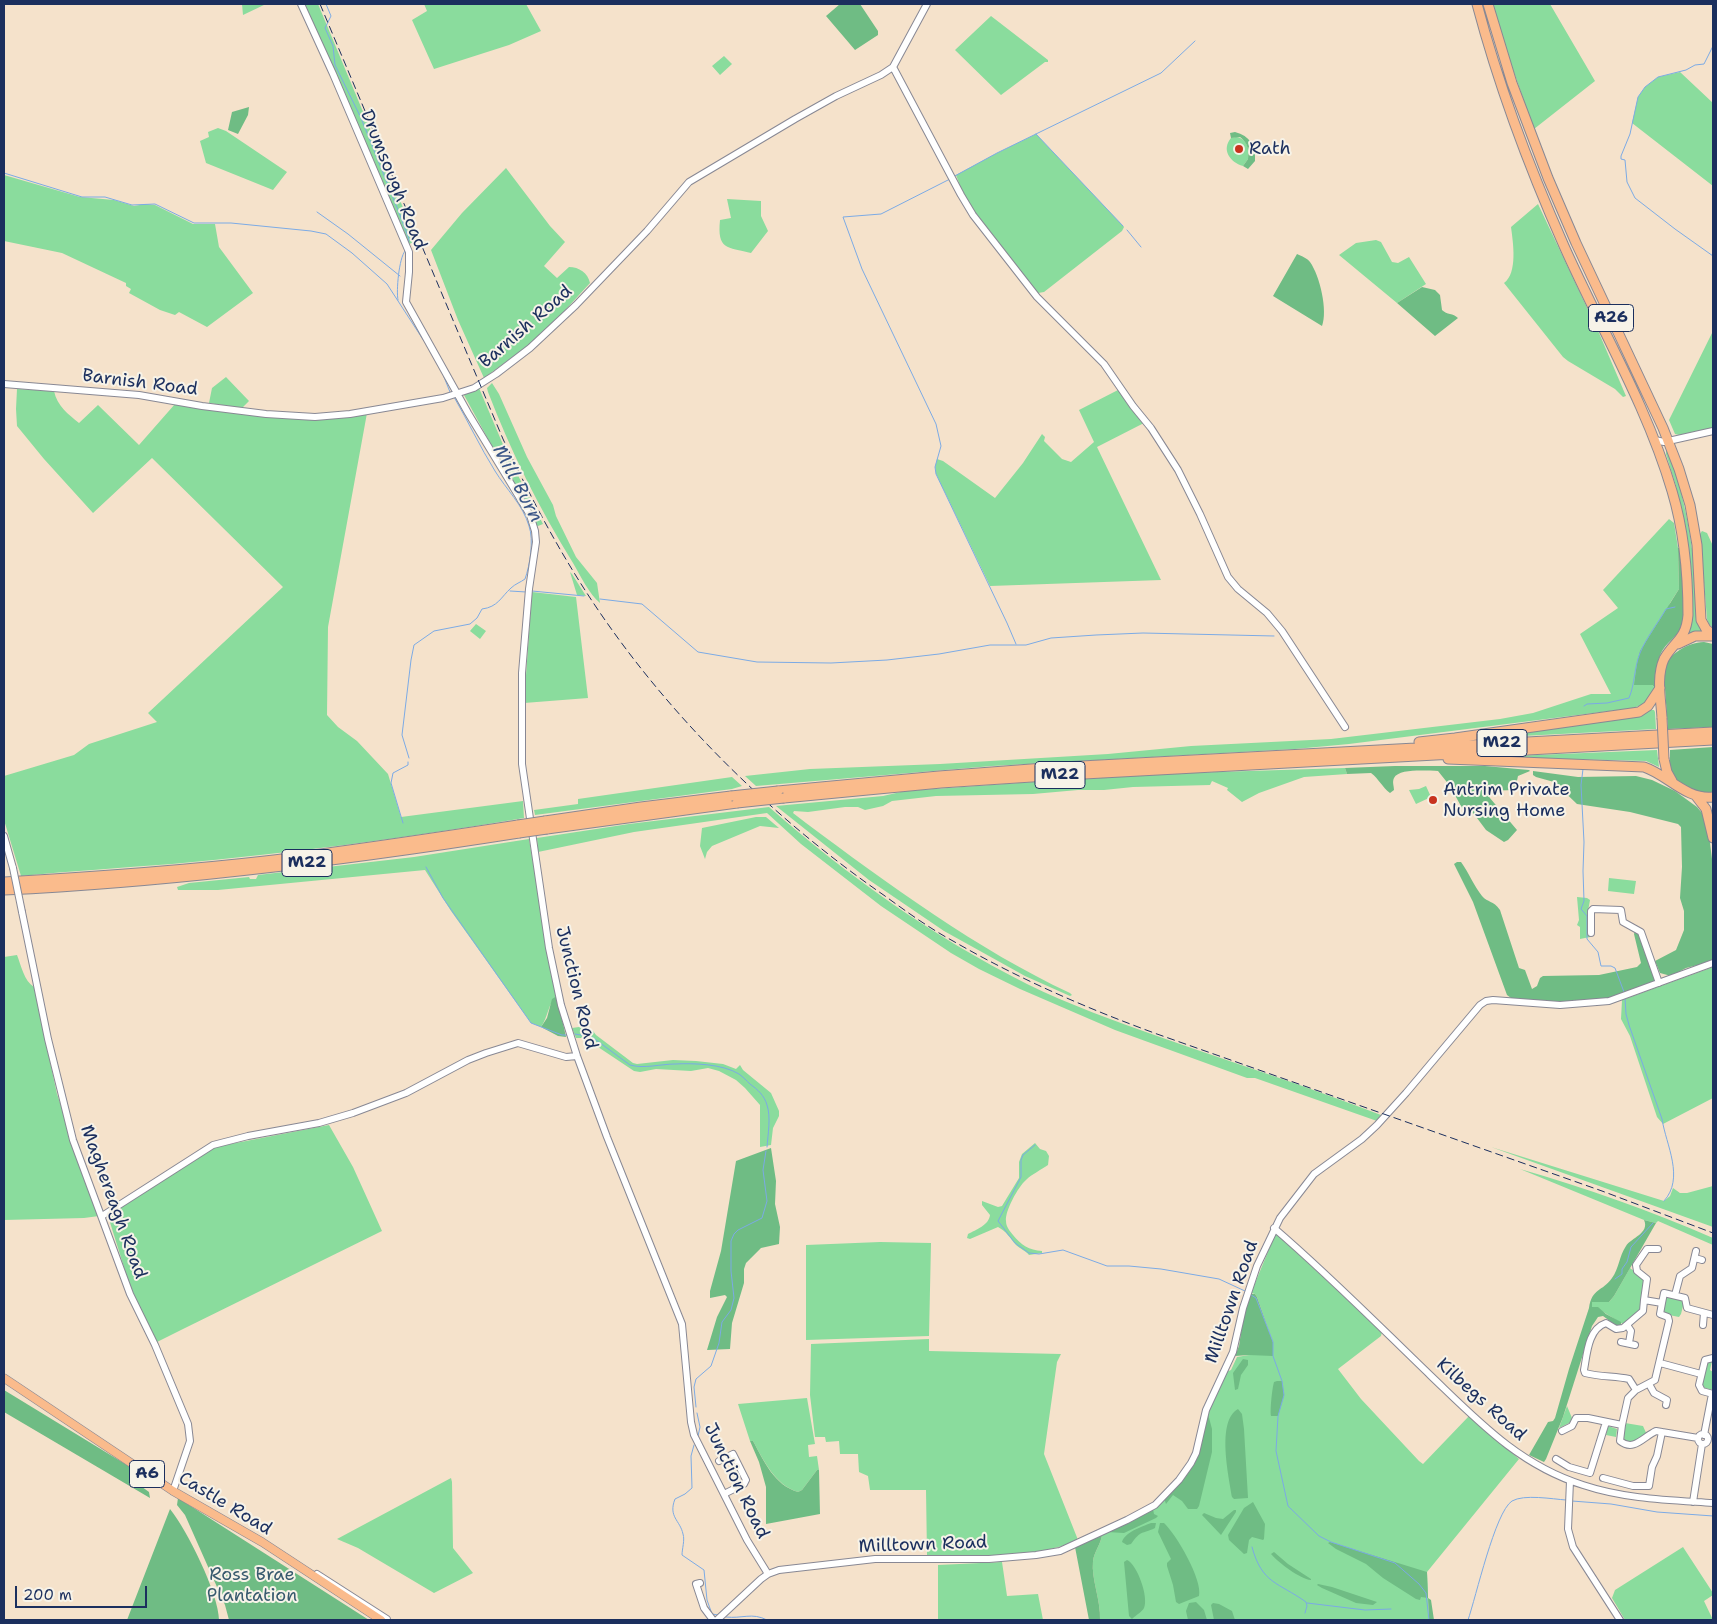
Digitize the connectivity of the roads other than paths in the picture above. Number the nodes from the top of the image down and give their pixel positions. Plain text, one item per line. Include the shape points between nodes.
1 (301, 4) edge
2 (927, 4) edge
3 (1478, 4) edge
4 (1488, 4) edge
5 (893, 67) junction
6 (1571, 245) junction
7 (4, 384) edge
8 (454, 395) junction
9 (1713, 431) edge
10 (1654, 440) junction
11 (1666, 442) junction
12 (1673, 494) junction
13 (1713, 636) edge
14 (1674, 646) junction
15 (1660, 688) junction
16 (1345, 727) dead end
17 (1713, 732) edge
18 (1713, 740) edge
19 (1292, 754) junction
20 (1338, 760) junction
21 (1672, 782) junction
22 (781, 794) junction
23 (1696, 796) junction
24 (1713, 797) edge
25 (518, 829) junction
26 (4, 836) edge
27 (1713, 838) edge
28 (4, 882) edge
29 (4, 890) edge
30 (1591, 933) dead end
31 (1713, 963) edge
32 (1659, 983) junction
33 (577, 1056) junction
34 (102, 1216) junction
35 (1274, 1228) junction
36 (1658, 1249) dead end
37 (1702, 1260) dead end
38 (1675, 1295) junction
39 (1644, 1300) junction
40 (1662, 1303) junction
41 (1704, 1313) junction
42 (1713, 1315) edge
43 (1627, 1325) junction
44 (1704, 1326) dead end
45 (1621, 1342) dead end
46 (1713, 1358) edge
47 (1660, 1363) junction
48 (1701, 1374) junction
49 (4, 1378) edge
50 (1649, 1384) junction
51 (1636, 1390) junction
52 (1712, 1394) edge
53 (1668, 1401) dead end
54 (1606, 1422) junction
55 (1622, 1425) junction
56 (1562, 1431) dead end
57 (1662, 1432) junction
58 (1705, 1440) edge
59 (1556, 1459) dead end
60 (719, 1461) dead end
61 (1603, 1478) dead end
62 (1570, 1481) junction
63 (1582, 1485) junction
64 (173, 1490) junction
65 (1569, 1493) junction
66 (724, 1494) junction
67 (1693, 1502) junction
68 (1713, 1503) edge
69 (768, 1574) junction
70 (700, 1583) dead end
71 (371, 1611) junction
72 (381, 1620) edge
73 (386, 1620) edge
74 (713, 1620) edge
75 (717, 1620) edge
76 (1620, 1620) edge

1 - 8 street, Drumsough Road via 409,252 406,302
2 - 5 street
3 - 6 highway, A26 via 1520,143
4 - 6 highway, A26 via 1512,83
5 - 8 street, Barnish Road via 792,120 689,182 620,260 536,342 481,385
5 - 16 street via 973,215 1037,298 1099,357 1151,428 1186,484 1228,577 1282,631
6 - 10 highway, A26 via 1575,270
6 - 11 highway, A26
7 - 8 street, Barnish Road via 132,394 202,406 305,417 350,414
8 - 33 street, Junction Road via 530,515 535,531 522,673 522,764 552,966
9 - 11 street
10 - 11 street
10 - 12 highway, A26
11 - 12 highway via 1664,452
11 - 13 highway, A26 via 1690,505 1697,545 1701,620
12 - 14 highway, A26 via 1683,542 1688,610 1686,629
13 - 14 highway, A26 via 1695,636
14 - 15 highway, A26 via 1662,664
15 - 19 highway via 1648,706 1633,713 1454,738
15 - 21 highway, A26, bridge via 1664,759
17 - 19 highway, M22
18 - 20 highway, M22
19 - 22 highway, M22 via 920,777
20 - 21 highway via 1454,760 1644,767
20 - 22 highway, M22
21 - 23 highway
22 - 25 highway, M22, bridge
23 - 24 highway
23 - 27 highway via 1706,809
25 - 28 highway, M22 via 264,861
25 - 29 highway, M22 via 398,852 266,869
26 - 34 street, Maghereagh Road, bridge via 60,1090 75,1144
30 - 32 street via 1593,908 1621,910 1623,922 1641,932
31 - 32 street, Milltown Road
32 - 35 street, Milltown Road via 1609,1001 1574,1005 1498,1000 1482,1003 1377,1125 1314,1174
33 - 34 street via 561,1056 523,1043 501,1048 468,1060 406,1093 353,1113 212,1145
33 - 66 street, Junction Road via 682,1324 694,1435
34 - 64 street, Maghereagh Road via 130,1294 188,1424 190,1441
35 - 62 street, Kilbegs Road via 1500,1441
35 - 69 street, Milltown Road via 1248,1293 1233,1352 1206,1410 1196,1452 1174,1486 1147,1510 1060,1551 989,1559 875,1559 786,1568
36 - 39 street via 1647,1249 1636,1265 1647,1280
37 - 38 street via 1696,1254 1691,1269 1680,1276
38 - 40 street via 1664,1294
38 - 41 street via 1685,1298 1687,1308
39 - 40 street
39 - 43 street via 1643,1311
40 - 47 street via 1660,1314 1668,1317 1669,1321
41 - 42 street
41 - 44 street
43 - 45 street via 1632,1344
43 - 51 street via 1619,1330 1606,1323 1600,1326 1588,1346 1582,1373 1629,1379
46 - 48 street via 1705,1360
47 - 48 street
47 - 50 street via 1657,1377
48 - 52 street via 1700,1388
49 - 64 main road, Castle Road / A6
50 - 51 street
50 - 53 street via 1654,1393
51 - 55 street via 1628,1398
52 - 58 street
54 - 55 street
54 - 56 street via 1575,1416 1572,1426
54 - 59 street via 1592,1473 1569,1467
55 - 57 street via 1620,1441 1628,1445 1639,1443 1654,1432
57 - 58 street
57 - 61 street via 1649,1486 1633,1486
58 - 67 street
60 - 66 street via 731,1451 746,1482
62 - 63 street, Kilbegs Road
62 - 65 street
63 - 65 street
63 - 67 street, Kilbegs Road via 1634,1497
64 - 71 main road, Castle Road / A6
65 - 76 street via 1568,1529 1573,1547
66 - 69 street, Junction Road
67 - 68 street, Kilbegs Road
69 - 75 street, Milltown Road
70 - 74 street via 696,1584 702,1605
71 - 72 main road, Castle Road / A6
71 - 73 street

